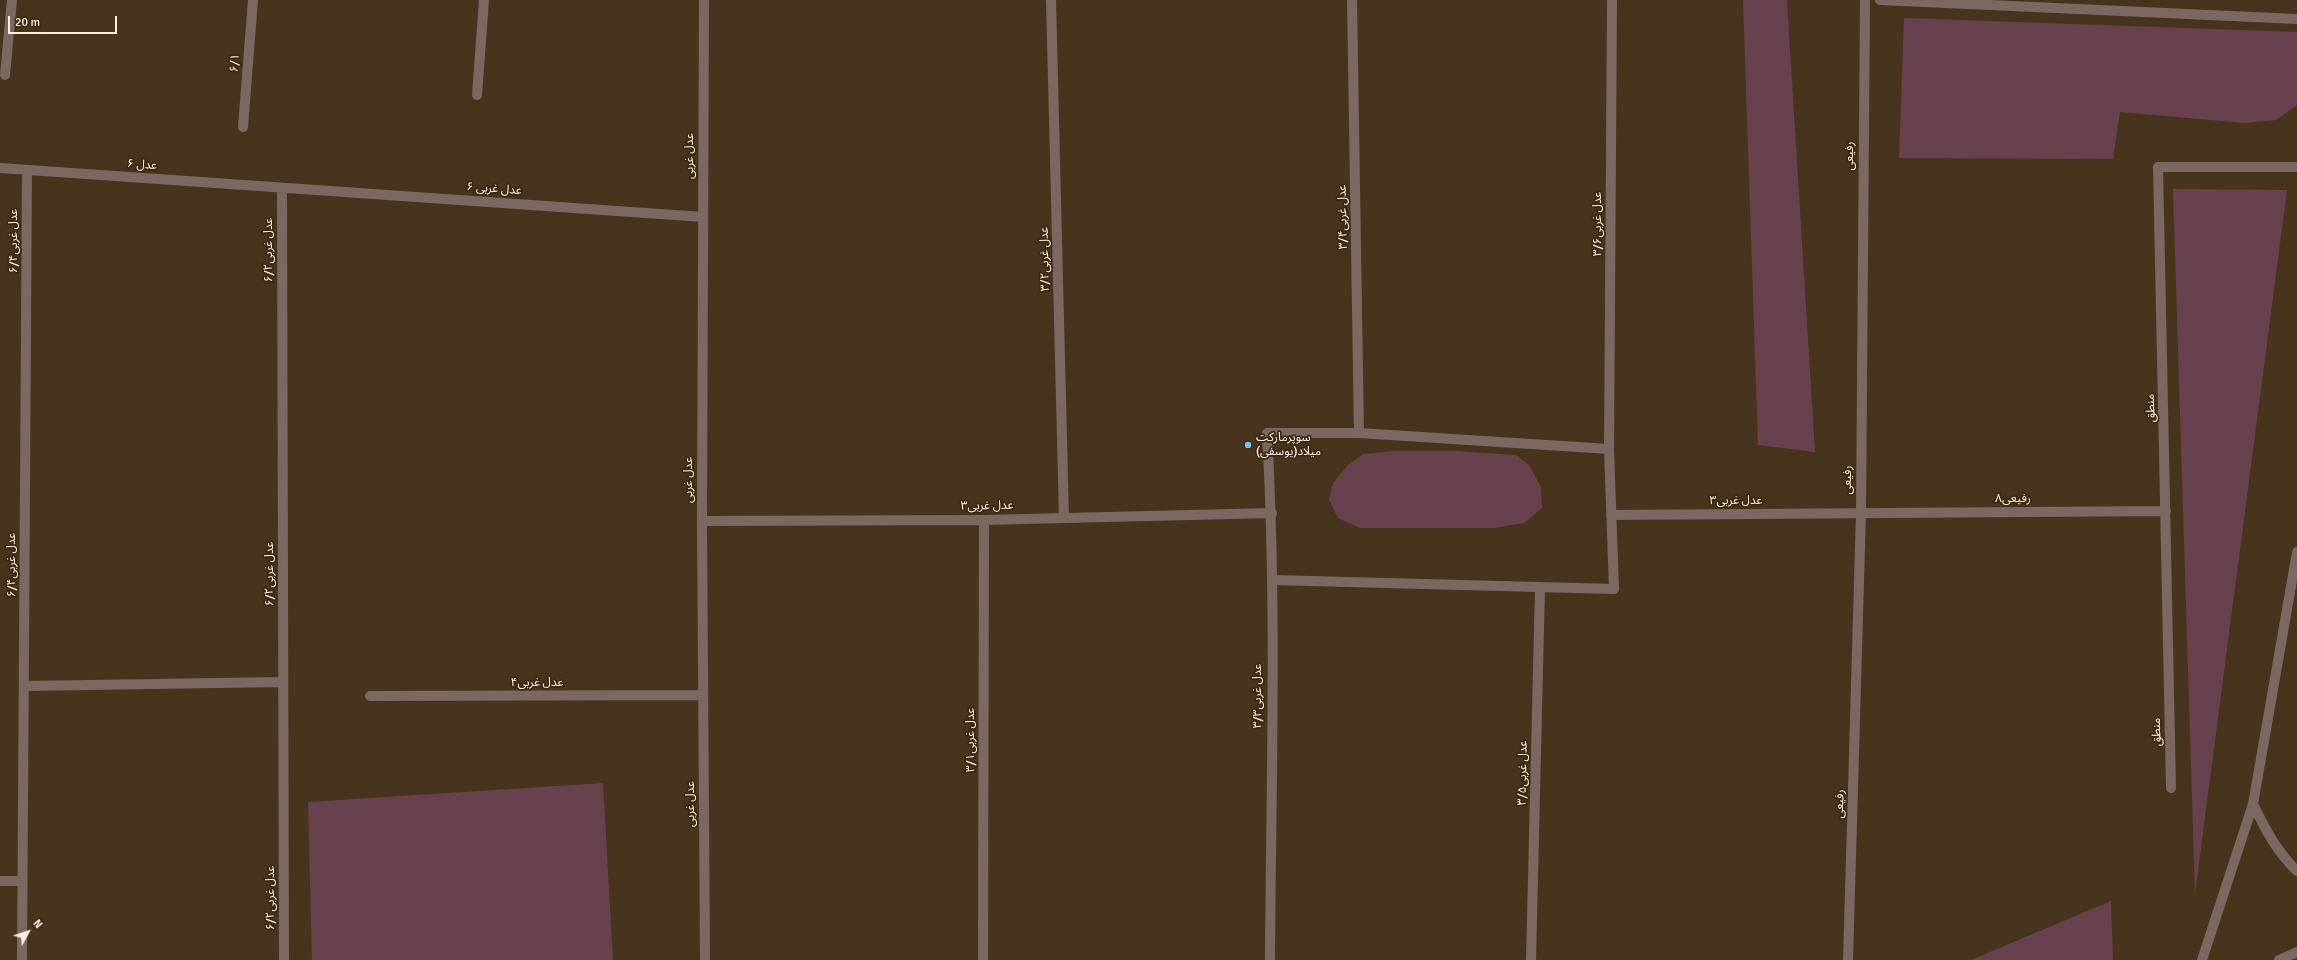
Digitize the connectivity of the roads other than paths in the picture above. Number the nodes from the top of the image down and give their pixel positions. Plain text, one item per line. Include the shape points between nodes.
1 (12, 0) edge
2 (253, 0) edge
3 (484, 0) edge
4 (704, 0) edge
5 (1051, 0) edge
6 (1352, 0) edge
7 (1612, 0) edge
8 (1865, 0) edge
9 (1880, 0) edge
10 (2297, 19) edge
11 (5, 75) dead end
12 (477, 95) dead end
13 (243, 127) dead end
14 (2297, 167) edge
15 (0, 168) edge
16 (27, 170) junction
17 (282, 188) junction
18 (703, 217) junction
19 (1359, 433) junction
20 (1609, 449) junction
21 (2166, 511) junction
22 (1272, 513) junction
23 (1861, 513) junction
24 (1611, 515) junction
25 (1064, 518) junction
26 (984, 520) junction
27 (702, 522) junction
28 (2297, 552) edge
29 (1272, 580) junction
30 (1540, 587) junction
31 (283, 682) junction
32 (24, 686) junction
33 (703, 695) junction
34 (370, 696) dead end
35 (2170, 788) dead end
36 (2252, 804) junction
37 (2297, 871) edge
38 (0, 881) edge
39 (22, 881) junction
40 (2297, 952) edge
41 (22, 960) edge
42 (284, 960) edge
43 (705, 960) edge
44 (983, 960) edge
45 (1270, 960) edge
46 (1531, 960) edge
47 (1848, 960) edge
48 (2202, 960) edge
49 (2279, 960) edge

1 - 11 street
2 - 13 street, ۶/۱
3 - 12 street
4 - 18 street, عدل غربی
5 - 25 street, عدل غربی۳/۲
6 - 19 street, عدل غربی۳/۴
7 - 20 street, عدل غربی۳/۶
8 - 23 street, رفیعی
9 - 10 street
14 - 21 street, منطق via 2158,167
15 - 16 street, عدل ۶
16 - 17 street, عدل ۶
16 - 32 street, ۶/۴عدل غربی
17 - 18 street, عدل غربی ۶
17 - 31 street, ۶/۲عدل غربی
18 - 27 street, عدل غربی
19 - 20 street
19 - 22 street, عدل غربی۳/۳ via 1267,433
20 - 24 street, عدل غربی۳/۶
21 - 23 street, ۸رفیعی
21 - 35 street, منطق
22 - 25 street, عدل غربی۳
22 - 29 street, عدل غربی۳/۳
23 - 24 street, عدل غربی۳
23 - 47 street, رفیعی
24 - 30 street, عدل غربی۳/۶ via 1614,589
25 - 26 street, عدل غربی۳
26 - 27 street, عدل غربی۳
26 - 44 street, عدل غربی۳/۱
27 - 33 street, عدل غربی
28 - 36 street
29 - 30 street
29 - 45 street, عدل غربی۳/۳
30 - 46 street, عدل غربی۳/۵
31 - 32 street
31 - 42 street, ۶/۲عدل غربی
32 - 39 street, ۶/۴عدل غربی
33 - 34 street, عدل غربی۴
33 - 43 street, عدل غربی
36 - 37 street via 2268,837
36 - 48 street
38 - 39 street
39 - 41 street, ۶/۴عدل غربی
40 - 49 street

